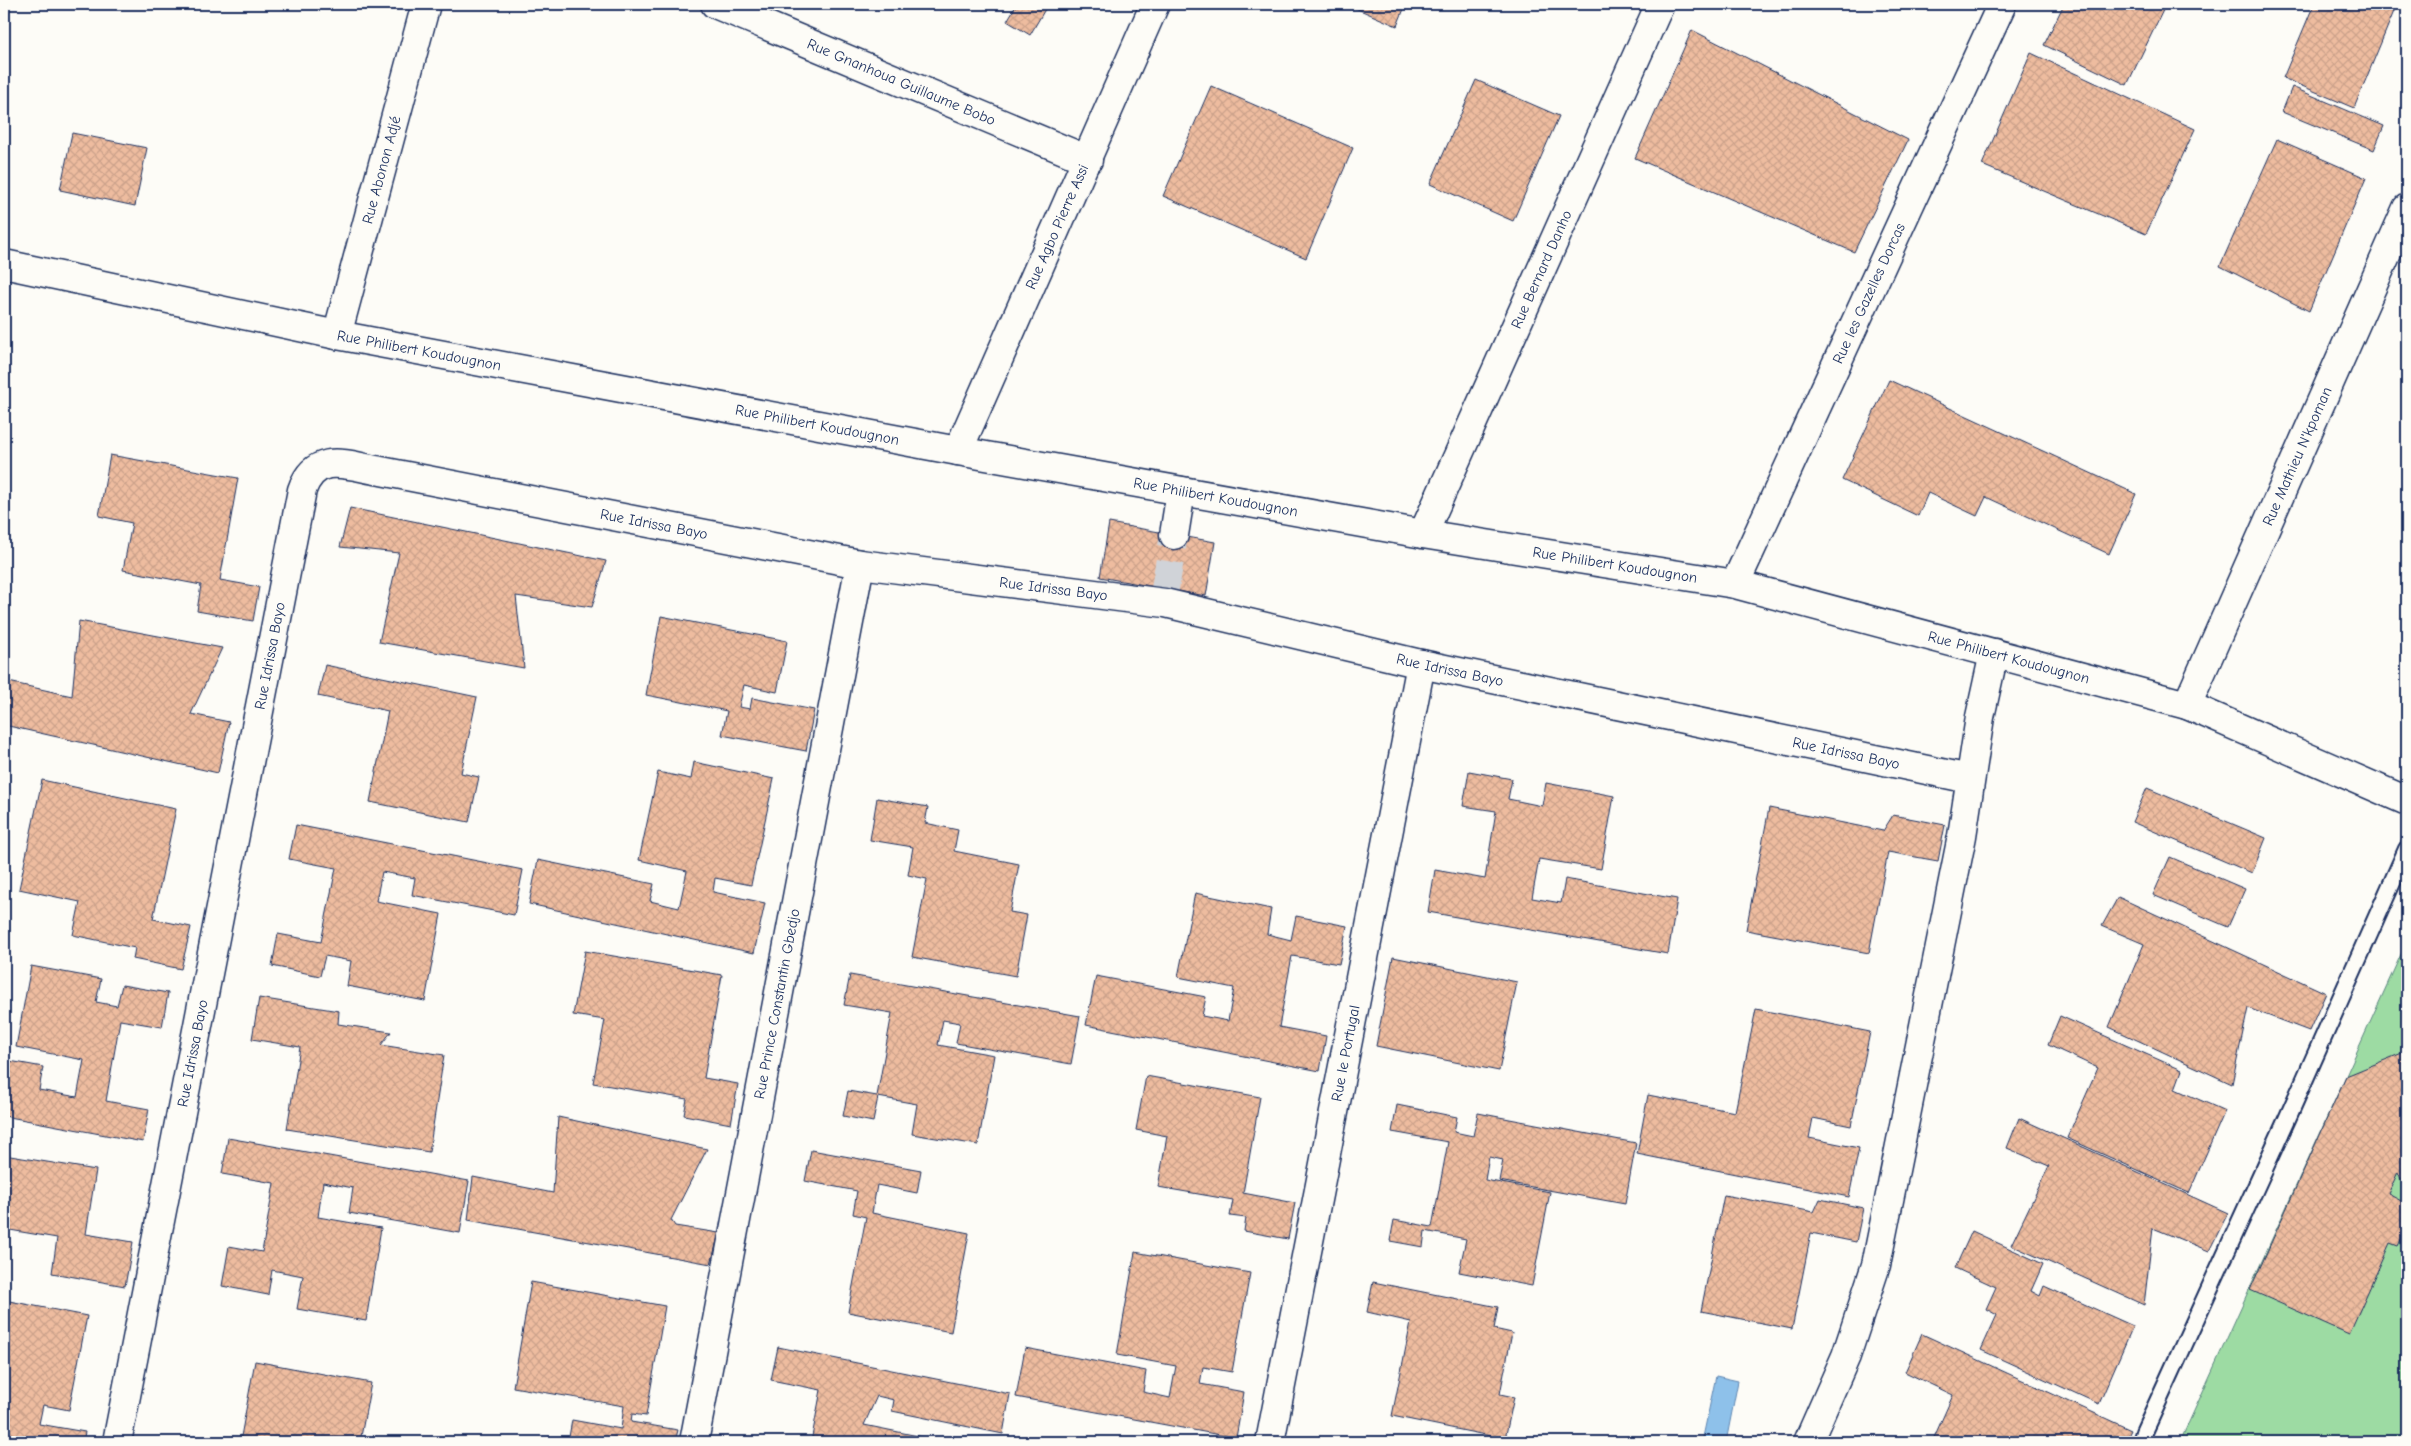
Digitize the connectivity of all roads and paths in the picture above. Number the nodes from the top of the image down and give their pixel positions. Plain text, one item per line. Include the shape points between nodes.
1 (426, 4) edge
2 (715, 4) edge
3 (1155, 4) edge
4 (1660, 4) edge
5 (2002, 4) edge
6 (1088, 160) junction
7 (2407, 208) edge
8 (4, 264) edge
9 (337, 335) junction
10 (958, 451) junction
11 (1181, 491) junction
12 (1423, 534) junction
13 (1174, 535) tunnel mouth
14 (860, 564) junction
15 (1735, 584) junction
16 (1994, 653) junction
17 (1422, 664) junction
18 (2187, 705) junction
19 (1970, 779) junction
20 (2407, 801) edge
21 (2407, 849) edge
22 (117, 1442) edge
23 (694, 1442) edge
24 (1270, 1442) edge
25 (1808, 1442) edge
26 (2141, 1442) edge

1 - 9 street, Rue Abonon Adjé
2 - 6 street, Rue Gnanhoua Guillaume Bobo
3 - 6 street, Rue Agbo Pierre Assi
4 - 12 street, Rue Bernard Danho
5 - 15 street, Rue les Gazelles Dorcas
6 - 10 street, Rue Agbo Pierre Assi
7 - 18 street, Rue Mathieu N'kpoman
8 - 9 street, Rue Philibert Koudougnon
9 - 10 street, Rue Philibert Koudougnon
10 - 11 street, Rue Philibert Koudougnon
11 - 12 street, Rue Philibert Koudougnon
11 - 13 street
12 - 15 street, Rue Philibert Koudougnon
14 - 17 street, Rue Idrissa Bayo via 1165,596
14 - 22 street, Rue Idrissa Bayo via 333,463 318,467 306,478
14 - 23 street, Rue Prince Constantin Gbedjo
15 - 16 street, Rue Philibert Koudougnon
16 - 18 street, Rue Philibert Koudougnon
16 - 19 street
17 - 19 street, Rue Idrissa Bayo
17 - 24 street, Rue le Portugal
18 - 20 street, Rue Philibert Koudougnon
19 - 25 street via 1960,846 1876,1265 1846,1356
21 - 26 lane

